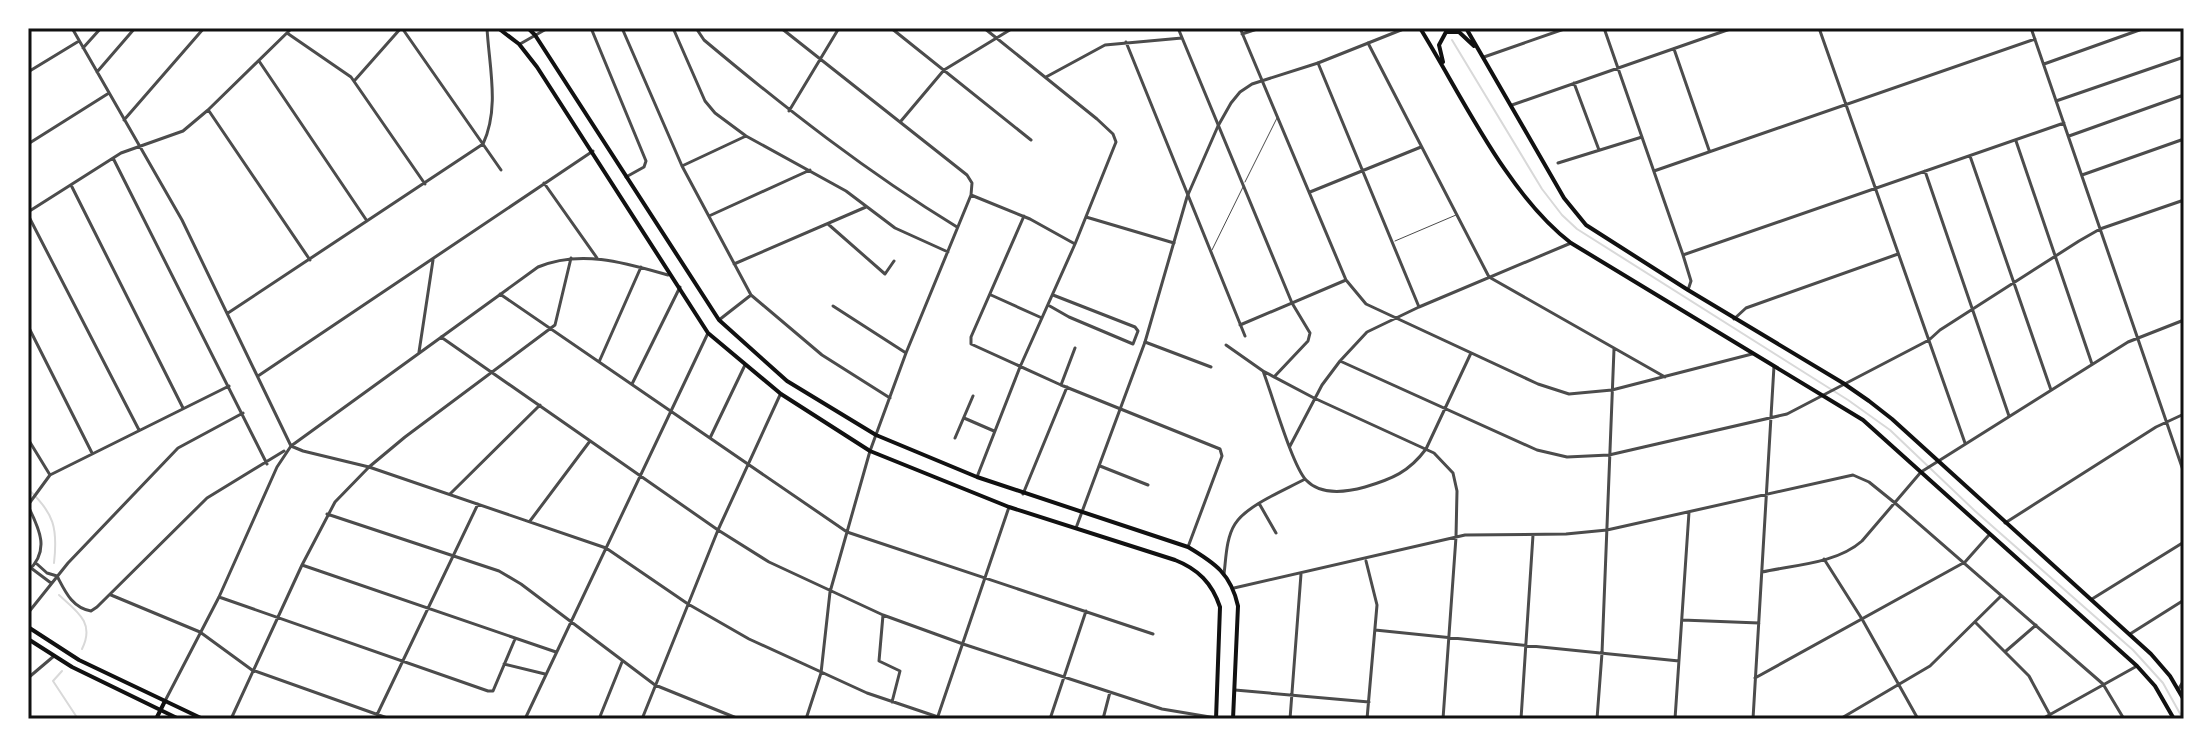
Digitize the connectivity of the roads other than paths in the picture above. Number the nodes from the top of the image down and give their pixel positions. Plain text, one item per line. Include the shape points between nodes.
1 (72, 28) edge
2 (101, 28) edge
3 (135, 28) edge
4 (204, 28) edge
5 (292, 28) edge
6 (401, 28) edge
7 (487, 28) edge
8 (498, 28) edge
9 (528, 28) edge
10 (548, 28) edge
11 (591, 28) edge
12 (622, 28) edge
13 (673, 28) edge
14 (696, 28) edge
15 (781, 28) edge
16 (839, 28) edge
17 (891, 28) edge
18 (984, 28) edge
19 (1013, 28) edge
20 (1178, 28) edge
21 (1240, 28) edge
22 (1260, 28) edge
23 (1406, 28) edge
24 (1420, 28) edge
25 (1466, 28) edge
26 (1567, 28) edge
27 (1604, 28) edge
28 (1733, 28) edge
29 (1819, 28) edge
30 (2031, 28) edge
31 (2145, 28) edge
32 (287, 33) junction
33 (1242, 34) junction
34 (535, 35) junction
35 (996, 38) junction
36 (1182, 38) junction
37 (2035, 39) junction
38 (79, 41) junction
39 (1126, 42) junction
40 (1368, 43) junction
41 (519, 44) junction
42 (83, 48) junction
43 (1674, 49) junction
44 (1483, 57) junction
45 (2184, 57) edge
46 (820, 58) junction
47 (259, 61) junction
48 (1318, 63) junction
49 (2044, 64) junction
50 (1618, 68) junction
51 (1445, 69) junction
52 (944, 70) junction
53 (28, 72) edge
54 (97, 72) junction
55 (1046, 77) junction
56 (355, 80) junction
57 (1262, 81) junction
58 (1574, 83) junction
59 (109, 93) junction
60 (2184, 95) edge
61 (2056, 101) junction
62 (1847, 104) junction
63 (1512, 105) junction
64 (208, 110) junction
65 (789, 111) junction
66 (1277, 118) junction
67 (124, 120) junction
68 (900, 122) junction
69 (2064, 123) junction
70 (1218, 126) junction
71 (746, 136) junction
72 (2069, 136) junction
73 (1642, 137) junction
74 (2184, 139) edge
75 (1031, 140) dead end
76 (2016, 140) junction
77 (28, 144) edge
78 (483, 144) junction
79 (140, 145) junction
80 (1421, 147) junction
81 (1599, 150) junction
82 (1709, 150) junction
83 (593, 151) junction
84 (1970, 156) junction
85 (113, 158) junction
86 (1558, 163) dead end
87 (682, 166) junction
88 (501, 170) dead end
89 (810, 170) junction
90 (1364, 170) junction
91 (1654, 171) junction
92 (1925, 171) junction
93 (2082, 175) junction
94 (626, 177) junction
95 (544, 183) junction
96 (425, 184) junction
97 (1244, 184) junction
98 (71, 185) junction
99 (1875, 187) junction
100 (1310, 192) junction
101 (971, 195) junction
102 (1187, 197) junction
103 (2184, 200) edge
104 (866, 207) junction
105 (28, 214) edge
106 (1457, 215) junction
107 (709, 216) junction
108 (1024, 216) junction
109 (1086, 217) junction
110 (368, 221) junction
111 (828, 224) junction
112 (957, 227) junction
113 (2100, 229) junction
114 (1392, 242) junction
115 (1174, 243) junction
116 (1571, 243) junction
117 (1075, 244) junction
118 (948, 252) junction
119 (1211, 253) junction
120 (1898, 254) junction
121 (1683, 255) junction
122 (2055, 256) junction
123 (434, 258) junction
124 (571, 258) junction
125 (597, 258) junction
126 (310, 260) junction
127 (894, 261) dead end
128 (734, 264) junction
129 (641, 267) junction
130 (673, 276) junction
131 (1489, 277) junction
132 (1346, 280) junction
133 (2014, 283) junction
134 (680, 287) junction
135 (1688, 290) junction
136 (500, 294) junction
137 (990, 294) junction
138 (751, 295) junction
139 (1053, 295) junction
140 (1292, 303) junction
141 (1048, 305) junction
142 (833, 306) dead end
143 (1419, 307) junction
144 (1972, 309) junction
145 (228, 313) junction
146 (1397, 317) junction
147 (1042, 318) junction
148 (1734, 319) junction
149 (719, 320) junction
150 (2184, 320) edge
151 (1240, 325) junction
152 (28, 326) edge
153 (551, 329) junction
154 (708, 333) junction
155 (1245, 336) dead end
156 (441, 337) junction
157 (2137, 337) junction
158 (1929, 340) junction
159 (1145, 342) junction
160 (1226, 345) dead end
161 (1075, 348) dead end
162 (1614, 349) junction
163 (419, 352) junction
164 (906, 353) junction
165 (1471, 353) junction
166 (1752, 354) junction
167 (1340, 361) junction
168 (599, 362) junction
169 (2092, 364) junction
170 (745, 365) junction
171 (1774, 366) junction
172 (1020, 367) junction
173 (1211, 367) dead end
174 (492, 371) junction
175 (1263, 371) junction
176 (258, 376) junction
177 (1274, 377) junction
178 (1665, 377) junction
179 (1841, 384) junction
180 (631, 385) junction
181 (1061, 385) junction
182 (229, 386) junction
183 (1067, 387) junction
184 (1612, 390) junction
185 (2051, 390) junction
186 (781, 394) junction
187 (1824, 394) junction
188 (973, 396) dead end
189 (890, 398) junction
190 (1314, 398) junction
191 (540, 405) junction
192 (183, 408) junction
193 (1119, 409) junction
194 (1445, 409) junction
195 (671, 411) junction
196 (243, 413) junction
197 (2184, 414) edge
198 (2009, 416) junction
199 (964, 418) junction
200 (1769, 418) junction
201 (2166, 421) junction
202 (139, 430) junction
203 (994, 431) junction
204 (876, 435) junction
205 (710, 438) junction
206 (955, 438) dead end
207 (28, 439) edge
208 (590, 440) junction
209 (1965, 444) junction
210 (291, 446) junction
211 (1290, 446) junction
212 (1426, 449) junction
213 (285, 451) junction
214 (870, 451) junction
215 (92, 453) junction
216 (1609, 455) junction
217 (1936, 463) junction
218 (267, 464) junction
219 (747, 464) junction
220 (1099, 465) junction
221 (369, 467) junction
222 (1924, 470) junction
223 (2184, 473) edge
224 (50, 475) junction
225 (641, 476) junction
226 (977, 477) junction
227 (1305, 479) junction
228 (1148, 485) dead end
229 (450, 494) junction
230 (1023, 494) junction
231 (1766, 496) junction
232 (1895, 503) junction
233 (29, 504) edge
234 (478, 504) junction
235 (1260, 504) junction
236 (1009, 507) junction
237 (1082, 512) junction
238 (1689, 512) junction
239 (327, 514) junction
240 (530, 521) junction
241 (2005, 523) junction
242 (1076, 528) junction
243 (718, 530) junction
244 (1607, 530) junction
245 (847, 532) junction
246 (1276, 533) dead end
247 (1533, 534) junction
248 (1989, 535) junction
249 (1456, 537) junction
250 (2184, 542) edge
251 (1188, 547) junction
252 (606, 548) junction
253 (454, 554) junction
254 (1824, 559) junction
255 (1366, 560) junction
256 (1965, 562) junction
257 (36, 563) junction
258 (302, 565) junction
259 (30, 570) edge
260 (1762, 572) junction
261 (1224, 574) junction
262 (1301, 574) junction
263 (57, 576) junction
264 (985, 577) junction
265 (51, 583) junction
266 (1234, 588) junction
267 (830, 592) junction
268 (111, 595) junction
269 (2002, 595) junction
270 (219, 597) junction
271 (2091, 600) junction
272 (2184, 600) edge
273 (688, 604) junction
274 (429, 609) junction
275 (1086, 611) junction
276 (28, 613) edge
277 (883, 615) junction
278 (278, 618) junction
279 (1862, 619) junction
280 (1682, 620) junction
281 (571, 622) junction
282 (1975, 622) junction
283 (1759, 623) junction
284 (2037, 625) junction
285 (28, 627) edge
286 (1375, 630) junction
287 (200, 632) junction
288 (1153, 634) dead end
289 (2129, 635) junction
290 (1450, 638) junction
291 (28, 639) edge
292 (515, 639) junction
293 (963, 644) junction
294 (1526, 646) junction
295 (2006, 651) junction
296 (556, 652) junction
297 (1602, 653) junction
298 (54, 656) junction
299 (404, 661) junction
300 (1679, 661) junction
301 (622, 662) junction
302 (504, 664) junction
303 (2137, 666) junction
304 (252, 670) junction
305 (821, 673) junction
306 (545, 674) junction
307 (1064, 677) junction
308 (28, 678) edge
309 (1755, 678) junction
310 (2184, 680) edge
311 (2103, 684) junction
312 (655, 685) junction
313 (1899, 686) junction
314 (1235, 690) junction
315 (2178, 690) junction
316 (1110, 692) junction
317 (1292, 696) junction
318 (2184, 700) edge
319 (165, 701) junction
320 (892, 702) junction
321 (1369, 702) junction
322 (160, 710) junction
323 (717, 710) junction
324 (2050, 715) junction
325 (376, 717) edge
326 (937, 718) edge
327 (1216, 718) edge
328 (156, 719) edge
329 (179, 719) edge
330 (203, 719) edge
331 (231, 719) edge
332 (390, 719) edge
333 (525, 719) edge
334 (599, 719) edge
335 (642, 719) edge
336 (714, 719) edge
337 (739, 719) edge
338 (806, 719) edge
339 (944, 719) edge
340 (1050, 719) edge
341 (1103, 719) edge
342 (1233, 719) edge
343 (1290, 719) edge
344 (1367, 719) edge
345 (1443, 719) edge
346 (1521, 719) edge
347 (1597, 719) edge
348 (1675, 719) edge
349 (1753, 719) edge
350 (1840, 719) edge
351 (1918, 719) edge
352 (2042, 719) edge
353 (2124, 719) edge
354 (2174, 719) edge

1 - 38 street
2 - 42 street
3 - 54 street
4 - 67 street
5 - 32 street
6 - 56 street
6 - 78 street
7 - 78 street via 493,105
8 - 41 main road
9 - 34 main road
10 - 34 street
11 - 94 street via 646,161
12 - 87 street
13 - 71 street via 709,108
14 - 65 street
15 - 46 street
16 - 46 street
17 - 52 street
18 - 35 street
19 - 35 street
20 - 36 street
21 - 33 street
22 - 33 street
23 - 40 street
24 - 51 main road
25 - 44 main road
26 - 44 street
27 - 50 street
28 - 43 street
29 - 62 street
30 - 37 street
31 - 49 street
32 - 47 street
32 - 56 street
33 - 57 street
34 - 41 street
34 - 94 main road
35 - 52 street
35 - 55 street
36 - 39 street
36 - 70 street
37 - 49 street
37 - 62 street
38 - 42 street
38 - 53 street
39 - 55 street via 1099,47
39 - 102 street
40 - 48 street
40 - 80 street
41 - 83 main road
42 - 54 street
43 - 50 street
43 - 82 street
44 - 51 main road via 1461,33 1448,31 1439,45
44 - 63 main road
45 - 61 street
46 - 65 street
46 - 68 street
47 - 64 street
47 - 110 street
48 - 57 street
48 - 90 street
49 - 61 street
50 - 58 street
50 - 73 street
51 - 116 main road via 1524,196
52 - 68 street
52 - 75 street
54 - 59 street
55 - 109 street via 1113,134 1115,149
56 - 96 street
57 - 66 street
57 - 70 street via 1240,92
58 - 63 street
58 - 81 street
59 - 67 street
59 - 77 street
60 - 72 street
61 - 69 street
62 - 82 street
62 - 99 street
63 - 135 main road via 1578,217
64 - 79 street via 183,131
64 - 126 street
65 - 112 street via 881,180
66 - 97 lane
66 - 100 street
67 - 79 street
68 - 101 street via 967,175
69 - 72 street
69 - 76 street
70 - 97 street
70 - 102 street
71 - 87 street
71 - 89 street
72 - 93 street
73 - 81 street
73 - 91 street
74 - 93 street
76 - 84 street
76 - 122 street
78 - 88 street
78 - 96 street
79 - 85 street
79 - 145 street
80 - 90 street
80 - 106 street
81 - 86 street
82 - 91 street
83 - 95 street
83 - 130 main road
84 - 92 street
84 - 133 street
85 - 98 street
85 - 182 street
87 - 107 street
89 - 104 street
89 - 107 street
90 - 100 street
90 - 114 street
91 - 121 street
92 - 99 street
92 - 144 street
93 - 113 street
94 - 149 main road
95 - 123 street
95 - 125 street
96 - 110 street
97 - 119 lane
97 - 140 street
98 - 105 street
98 - 192 street
99 - 120 street
99 - 121 street
100 - 132 street
101 - 108 street
101 - 112 street
102 - 115 street
102 - 119 street
103 - 113 street
104 - 111 street
104 - 118 street via 895,228
105 - 202 street
106 - 114 lane
106 - 131 street
107 - 128 street
108 - 117 street
108 - 137 street
109 - 115 street
109 - 117 street
110 - 126 street
111 - 127 street via 885,274
111 - 128 street
112 - 118 street
113 - 122 street
113 - 157 street
114 - 143 street
115 - 159 street
116 - 131 street
116 - 166 main road
117 - 139 street
118 - 164 street
119 - 151 street
120 - 148 street via 1746,308
120 - 158 street
121 - 135 street via 1691,281
122 - 133 street
122 - 169 street
123 - 163 street
123 - 176 street
124 - 125 street
124 - 136 street via 538,267
124 - 153 street
125 - 129 street
126 - 145 street
128 - 138 street
129 - 130 street
129 - 168 street
130 - 134 main road
131 - 143 street
131 - 162 street
132 - 140 street
132 - 146 street via 1366,304
133 - 144 street
133 - 185 street
134 - 154 main road
134 - 180 street
135 - 148 main road
136 - 153 street
136 - 156 street
137 - 147 street
137 - 172 street via 971,337 973,346
138 - 149 street
138 - 189 street via 822,355
139 - 141 street
139 - 141 street via 1135,327 1133,344
140 - 151 street
140 - 177 street via 1310,337
141 - 147 street
142 - 164 street
143 - 146 street
144 - 158 street
144 - 198 street
145 - 176 street
146 - 165 street
146 - 167 street via 1367,332
147 - 172 street
148 - 179 main road
149 - 204 main road via 787,381
150 - 157 street
151 - 155 street
152 - 215 street
153 - 168 street
153 - 174 street
154 - 170 main road
154 - 195 street
156 - 163 street
156 - 174 street
157 - 169 street
157 - 201 street
158 - 179 street
158 - 209 street
159 - 173 street
159 - 193 street
160 - 175 street
161 - 181 street
162 - 178 street
162 - 184 street
163 - 210 street
164 - 189 street
165 - 184 street via 1558,392
165 - 194 street
166 - 171 main road
166 - 178 street
167 - 190 street
167 - 194 street
168 - 180 street
169 - 185 street
170 - 186 main road
170 - 205 street
171 - 187 main road
171 - 200 street
172 - 181 street
172 - 203 street
174 - 191 street
174 - 221 street
175 - 177 street
175 - 211 street
176 - 210 street
177 - 190 street
178 - 184 street
179 - 187 street
179 - 217 main road via 1892,419
180 - 195 street
181 - 183 street
182 - 192 street
182 - 196 street
183 - 193 street
183 - 230 street
184 - 216 street
185 - 198 street
186 - 214 main road
186 - 219 street
187 - 200 street via 1798,410
187 - 222 main road
188 - 199 street
189 - 204 street
190 - 211 street
190 - 212 street
191 - 208 street
191 - 229 street
192 - 202 street
193 - 220 street
193 - 251 street via 1223,453
194 - 212 street
194 - 216 street via 1550,454
195 - 205 street
195 - 225 street
196 - 218 street
196 - 263 street via 178,448
197 - 201 street
198 - 209 street
199 - 203 street
199 - 206 street
200 - 216 street
200 - 231 street
201 - 223 street
201 - 241 street
202 - 215 street
203 - 226 street
204 - 214 street
204 - 226 main road
205 - 219 street
207 - 224 street
208 - 225 street
208 - 240 street
209 - 217 street
210 - 213 street
210 - 221 street
211 - 227 street
212 - 227 street via 1399,476 1352,490 1333,491
212 - 249 street via 1442,459 1456,481
213 - 218 street
213 - 270 street
214 - 236 main road
214 - 245 street
215 - 224 street
216 - 244 street
217 - 222 street
217 - 241 main road
218 - 268 street via 207,498
219 - 243 street
219 - 245 street
220 - 228 street
220 - 237 street
221 - 229 street
221 - 239 street
222 - 232 street
222 - 248 main road
224 - 233 street
225 - 243 street
225 - 252 street
226 - 230 main road
227 - 235 street
229 - 234 street
230 - 237 main road
231 - 232 street via 1853,475
231 - 238 street
231 - 260 street
232 - 254 street via 1857,546
232 - 256 street
233 - 257 street via 42,542
234 - 240 street
234 - 253 street
235 - 246 street
235 - 261 street via 1235,525
236 - 242 main road
236 - 264 street
237 - 242 street
237 - 251 main road
238 - 244 street
238 - 280 street
239 - 253 street
239 - 258 street
240 - 252 street
241 - 271 main road
242 - 327 main road via 1189,566 1208,583 1217,596 1221,624
243 - 267 street
243 - 273 street
244 - 247 street
244 - 297 street
245 - 264 street
245 - 267 street
247 - 249 street
247 - 294 street
248 - 256 street
248 - 303 main road
249 - 255 street
249 - 290 street
250 - 271 street
251 - 261 main road
252 - 273 street
252 - 281 street
253 - 274 street
253 - 281 street via 508,576
254 - 260 street
254 - 279 street
255 - 262 street
255 - 286 street via 1377,596
256 - 269 street
256 - 279 street
257 - 259 street
257 - 263 street
258 - 274 street
258 - 278 street
259 - 265 street
260 - 283 street
261 - 266 main road
262 - 266 street
262 - 317 street
263 - 265 street
263 - 268 street via 74,604 85,610
264 - 275 street
264 - 293 street
265 - 276 street
266 - 314 main road via 1239,616
267 - 277 street
267 - 305 street
268 - 287 street
269 - 282 street
269 - 284 street
270 - 278 street
270 - 287 street
271 - 289 main road
272 - 289 street
273 - 305 street
273 - 312 street
274 - 292 street
274 - 299 street
275 - 288 street
275 - 307 street
277 - 293 street
277 - 320 street via 879,661 900,671
278 - 299 street
278 - 304 street
279 - 309 street
279 - 313 street
280 - 283 street
280 - 300 street
281 - 296 street
281 - 301 street
282 - 295 street
282 - 313 street via 1930,666
283 - 309 street
284 - 295 street
284 - 311 street
285 - 319 main road via 79,660
286 - 290 street
286 - 321 street
287 - 304 street
287 - 319 street
289 - 315 main road
290 - 294 street
290 - 345 street
291 - 298 main road
292 - 296 street
292 - 302 street
293 - 307 street
293 - 326 street
294 - 297 street
294 - 346 street
295 - 324 street via 2029,676
296 - 306 street
297 - 300 street
297 - 347 street
298 - 308 street
298 - 322 main road
299 - 302 street via 491,691
299 - 325 street
300 - 348 street
301 - 312 street
301 - 334 street
302 - 306 street
303 - 311 street
303 - 354 main road
304 - 325 street
304 - 331 street
305 - 320 street
305 - 338 street
306 - 333 street
307 - 316 street
307 - 340 street
309 - 349 street
310 - 315 street
311 - 324 street
311 - 353 street
312 - 323 street
312 - 335 street
313 - 350 street
313 - 351 street
314 - 317 street
314 - 342 main road
315 - 318 main road
316 - 327 street via 1162,709
316 - 341 street
317 - 321 street
317 - 343 street
319 - 322 main road
319 - 330 main road
320 - 326 street
321 - 344 street
322 - 328 main road
322 - 329 main road
323 - 336 street
323 - 337 street
324 - 352 street
325 - 332 street
326 - 339 street

